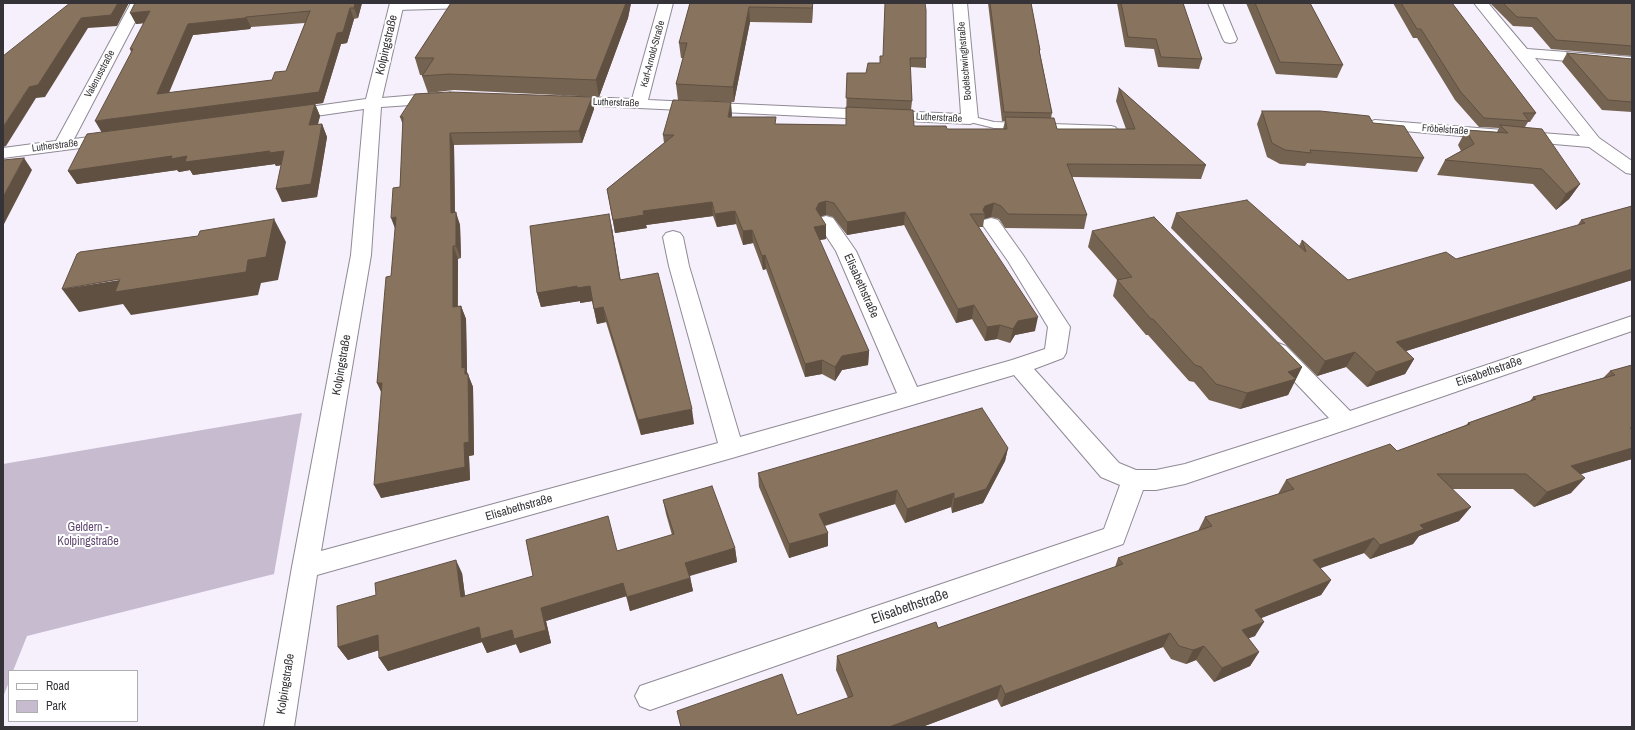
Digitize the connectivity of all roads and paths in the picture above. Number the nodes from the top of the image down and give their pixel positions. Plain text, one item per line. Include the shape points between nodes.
1 (138, 3) edge
2 (666, 3) edge
3 (960, 3) edge
4 (1215, 3) edge
5 (1481, 3) edge
6 (396, 5) edge
7 (476, 5) edge
8 (1230, 39) dead end
9 (1523, 53) junction
10 (1632, 62) edge
11 (454, 97) edge
12 (547, 100) edge
13 (373, 103) junction
14 (639, 104) junction
15 (272, 117) edge
16 (970, 119) junction
17 (1360, 124) edge
18 (1111, 129) edge
19 (125, 137) edge
20 (1593, 142) junction
21 (62, 146) junction
22 (3, 153) edge
23 (1632, 169) edge
24 (826, 222) edge
25 (991, 224) dead end
26 (673, 238) dead end
27 (1632, 322) edge
28 (1263, 335) edge
29 (1019, 366) junction
30 (910, 397) junction
31 (1346, 421) junction
32 (732, 448) junction
33 (1134, 480) junction
34 (305, 568) junction
35 (650, 696) dead end
36 (279, 727) edge

1 - 21 street, Valenusstraße
2 - 14 street, Karl-Arnold-Straße
3 - 16 street, Bodelschwinghstraße
4 - 8 street
5 - 9 street
6 - 7 lane
6 - 13 street, Kolpingstraße
9 - 10 street
9 - 20 street
11 - 13 street
12 - 14 street, Lutherstraße
13 - 15 street
13 - 34 street, Kolpingstraße via 361,255
14 - 16 street, Lutherstraße
16 - 18 lane, Lutherstraße via 994,125
17 - 20 street, Fröbelstraße
19 - 21 street, Lutherstraße
20 - 23 street
21 - 22 street, Lutherstraße
24 - 30 street, Elisabethstraße via 846,251
25 - 29 street, Elisabethstraße via 1059,327 1055,353
26 - 32 street
27 - 31 street, Elisabethstraße
28 - 31 street
29 - 30 street, Elisabethstraße
29 - 33 street, Elisabethstraße via 1110,470
30 - 32 street, Elisabethstraße
31 - 33 street, Elisabethstraße via 1185,474 1156,480
32 - 34 street, Elisabethstraße
33 - 35 street, Elisabethstraße via 1114,536
34 - 36 street, Kolpingstraße

